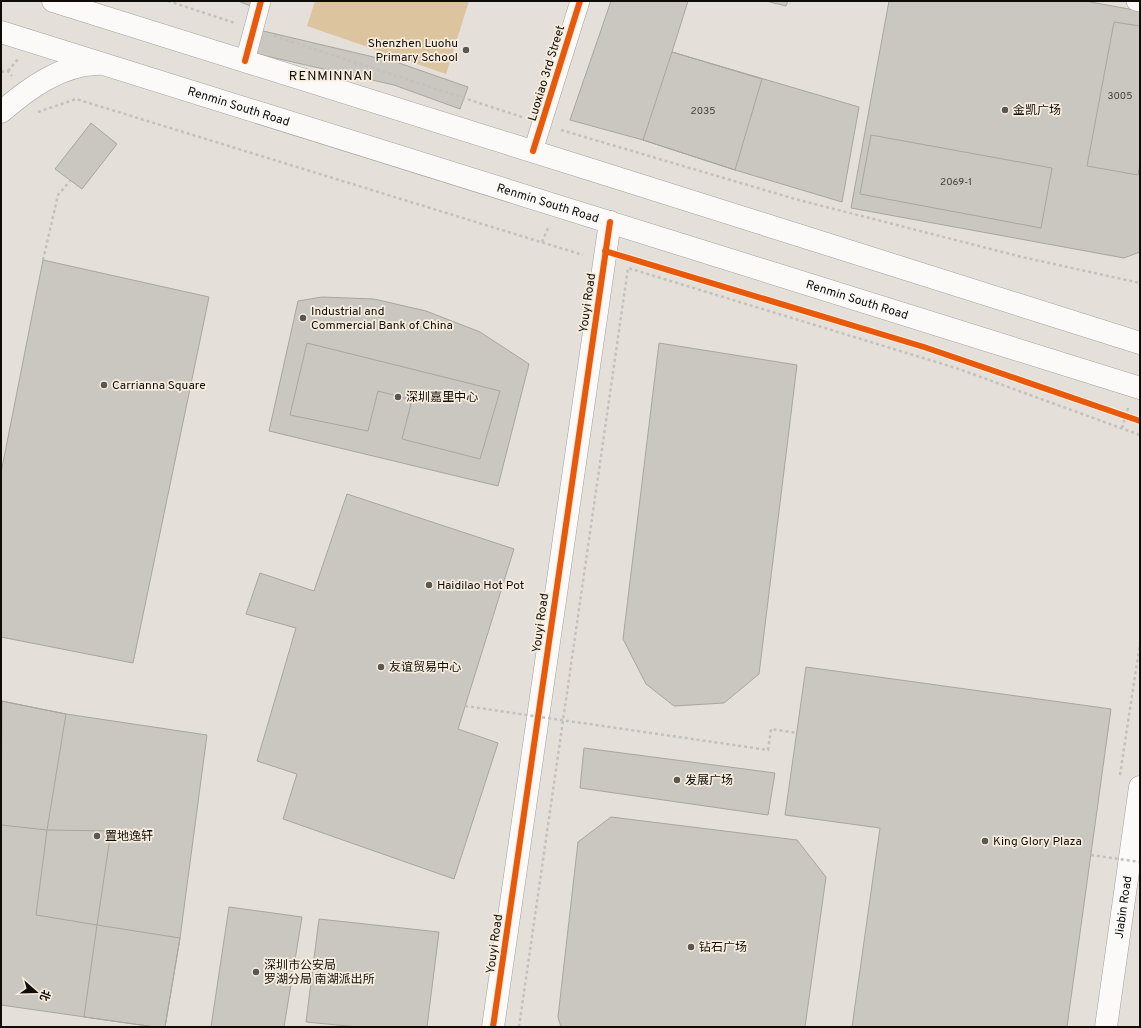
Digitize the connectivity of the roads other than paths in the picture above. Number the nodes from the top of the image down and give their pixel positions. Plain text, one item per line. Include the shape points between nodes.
1 (53, 1) edge
2 (260, 1) edge
3 (580, 1) edge
4 (1136, 1) edge
5 (1140, 2) edge
6 (74, 5) edge
7 (1, 32) edge
8 (245, 61) junction
9 (104, 65) junction
10 (1, 112) edge
11 (533, 151) junction
12 (610, 222) junction
13 (1140, 343) edge
14 (1140, 388) edge
15 (1140, 787) edge
16 (493, 1027) edge
17 (1106, 1027) edge

1 - 6 main road
2 - 8 street
3 - 11 street, Luoxiao 3rd Street
4 - 5 street
6 - 8 main road
7 - 9 main road, Renmin South Road
8 - 11 main road
9 - 10 main road via 91,64 72,68 52,76 34,86
9 - 12 main road, Renmin South Road
11 - 13 main road
12 - 14 main road, Renmin South Road
12 - 16 main road, Youyi Road
15 - 17 main road, Jiabin Road

